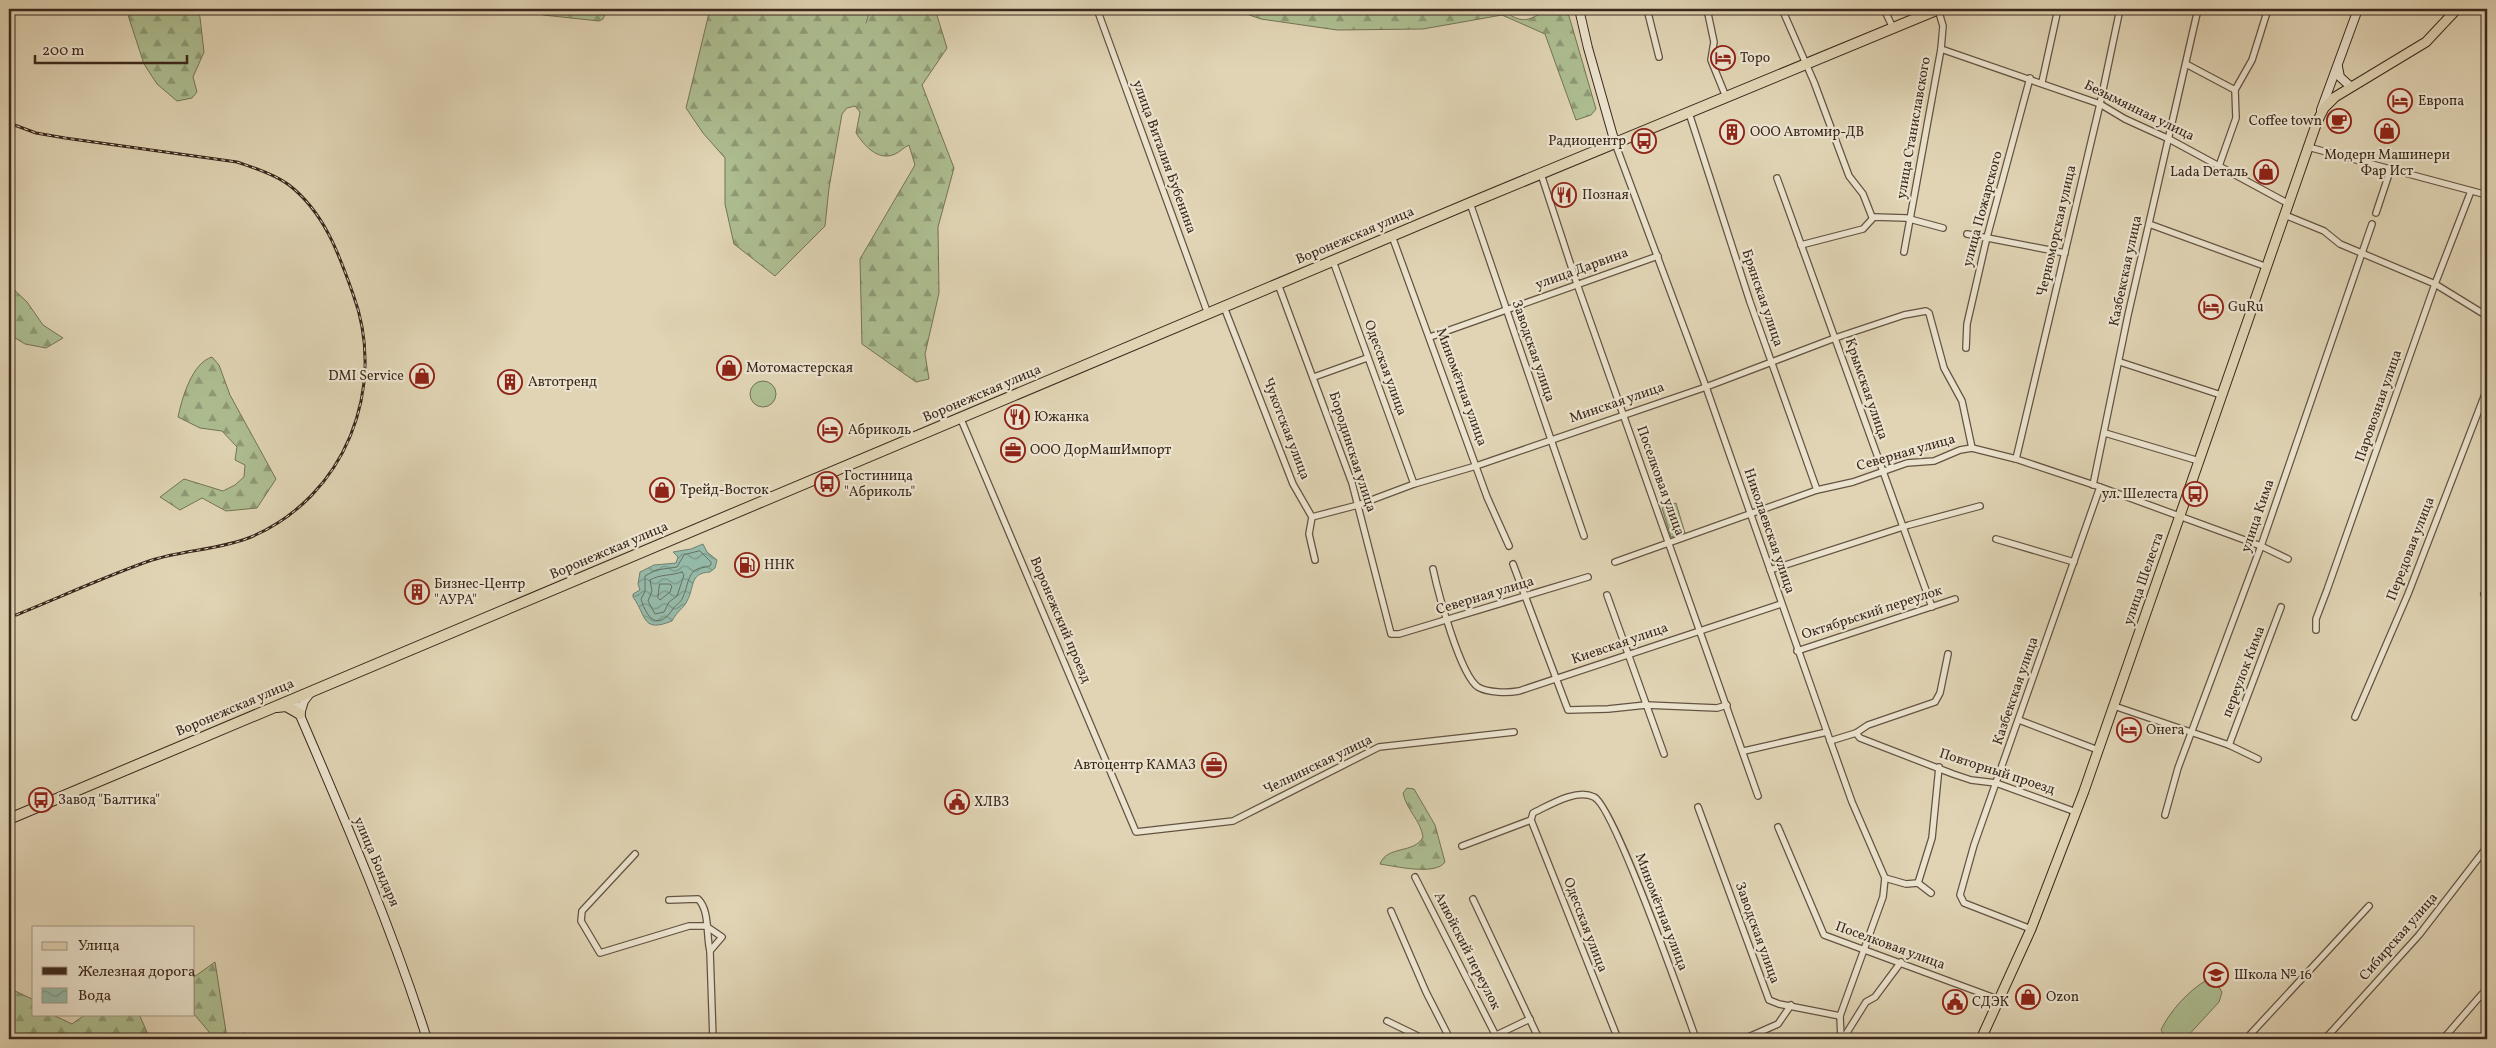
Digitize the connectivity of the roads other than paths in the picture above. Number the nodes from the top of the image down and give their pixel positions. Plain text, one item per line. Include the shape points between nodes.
1 (1096, 9) edge
2 (1579, 9) edge
3 (1647, 9) edge
4 (1707, 9) edge
5 (1782, 9) edge
6 (1884, 9) edge
7 (1939, 9) edge
8 (2058, 9) edge
9 (2120, 9) edge
10 (2198, 9) edge
11 (2268, 9) edge
12 (2358, 9) edge
13 (2457, 9) edge
14 (1893, 28) junction
15 (1941, 49) junction
16 (1659, 56) dead end
17 (1806, 63) junction
18 (2186, 64) junction
19 (2338, 66) junction
20 (2030, 78) junction
21 (2042, 82) junction
22 (2350, 86) junction
23 (2235, 90) junction
24 (1726, 97) junction
25 (2100, 104) junction
26 (1689, 113) junction
27 (2317, 122) junction
28 (2169, 139) junction
29 (1615, 143) junction
30 (2308, 147) junction
31 (2219, 166) junction
32 (2391, 168) junction
33 (1541, 174) junction
34 (1777, 178) dead end
35 (2471, 191) junction
36 (2487, 195) edge
37 (1470, 203) junction
38 (2289, 204) junction
39 (2376, 213) dead end
40 (2286, 214) junction
41 (1872, 218) junction
42 (1910, 219) junction
43 (2149, 224) junction
44 (2372, 224) dead end
45 (1943, 228) dead end
46 (1967, 234) dead end
47 (1392, 236) junction
48 (1987, 237) junction
49 (1801, 245) junction
50 (1904, 252) dead end
51 (2363, 252) junction
52 (2065, 253) junction
53 (1658, 256) junction
54 (1333, 261) junction
55 (2267, 266) junction
56 (1278, 284) junction
57 (1577, 284) junction
58 (2435, 284) junction
59 (1224, 307) junction
60 (1505, 310) junction
61 (1208, 314) junction
62 (2487, 316) edge
63 (1430, 337) junction
64 (1835, 338) junction
65 (1966, 348) dead end
66 (1367, 358) junction
67 (1772, 362) junction
68 (2120, 362) junction
69 (1314, 377) junction
70 (1706, 386) junction
71 (2487, 389) edge
72 (2221, 395) junction
73 (1623, 414) junction
74 (960, 418) junction
75 (2105, 433) junction
76 (1551, 439) junction
77 (1972, 448) junction
78 (2016, 459) junction
79 (2199, 461) junction
80 (1476, 466) junction
81 (1882, 472) junction
82 (1414, 484) junction
83 (2093, 485) junction
84 (2100, 487) junction
85 (1817, 490) junction
86 (1358, 505) junction
87 (1980, 506) dead end
88 (1751, 514) junction
89 (2180, 516) junction
90 (1312, 517) junction
91 (1903, 527) junction
92 (1584, 536) dead end
93 (1996, 539) dead end
94 (1669, 543) junction
95 (1509, 546) dead end
96 (2261, 546) junction
97 (2288, 559) dead end
98 (1315, 560) dead end
99 (1615, 562) dead end
100 (2074, 562) junction
101 (1513, 564) dead end
102 (1433, 569) dead end
103 (1770, 570) junction
104 (1588, 577) dead end
105 (1607, 595) dead end
106 (1525, 596) junction
107 (1955, 599) dead end
108 (1781, 604) junction
109 (1932, 607) junction
110 (2282, 607) dead end
111 (1446, 621) junction
112 (1701, 630) junction
113 (2316, 630) dead end
114 (1390, 631) joint
115 (1798, 651) junction
116 (1628, 654) junction
117 (1948, 654) dead end
118 (1557, 679) junction
119 (313, 691) junction
120 (294, 699) junction
121 (1646, 705) junction
122 (1727, 706) junction
123 (2114, 706) junction
124 (274, 707) junction
125 (300, 714) junction
126 (2355, 717) dead end
127 (2019, 720) junction
128 (1514, 732) dead end
129 (1827, 732) junction
130 (2192, 732) junction
131 (1856, 733) junction
132 (1830, 741) junction
133 (2229, 745) junction
134 (2098, 750) junction
135 (1744, 751) junction
136 (1664, 754) dead end
137 (2258, 759) dead end
138 (1939, 767) junction
139 (1996, 783) junction
140 (1758, 796) dead end
141 (1698, 807) dead end
142 (2076, 812) junction
143 (2165, 815) dead end
144 (9, 818) edge
145 (1531, 820) junction
146 (1778, 827) dead end
147 (1136, 832) joint
148 (1462, 846) dead end
149 (2487, 847) edge
150 (635, 854) dead end
151 (1415, 877) dead end
152 (1885, 878) junction
153 (1918, 883) junction
154 (1931, 893) dead end
155 (1473, 899) dead end
156 (669, 900) dead end
157 (2369, 906) dead end
158 (1391, 911) dead end
159 (706, 926) junction
160 (2031, 929) junction
161 (1866, 950) junction
162 (710, 951) junction
163 (1901, 962) junction
164 (2482, 994) dead end
165 (2001, 1000) junction
166 (1791, 1005) junction
167 (1840, 1016) junction
168 (1530, 1019) junction
169 (1387, 1021) dead end
170 (1496, 1036) junction
171 (1756, 1037) edge
172 (1840, 1038) edge
173 (427, 1039) edge
174 (713, 1039) edge
175 (1424, 1039) edge
176 (1450, 1039) edge
177 (1488, 1039) edge
178 (1539, 1039) edge
179 (1618, 1039) edge
180 (1696, 1039) edge
181 (1744, 1039) edge
182 (1981, 1039) edge
183 (2246, 1039) edge
184 (2325, 1039) edge
185 (2443, 1039) edge

1 - 61 street, улица Виталия Бубенина
2 - 29 main road
3 - 16 street
4 - 24 street via 1714,42 1711,60
5 - 17 street
6 - 14 street
7 - 14 highway, Воронежская улица
7 - 15 street, улица Станиславского via 1943,26
8 - 21 street
9 - 25 street, Черноморская улица
10 - 18 street, Казбекская улица
11 - 23 street via 2252,60
12 - 19 main road, улица Шелеста
13 - 22 main road, улица Шелеста via 2426,42
14 - 17 highway, Воронежская улица
15 - 20 street, Безымянная улица
15 - 42 street, улица Станиславского
17 - 24 highway, Воронежская улица
17 - 41 street via 1850,176 1863,194
18 - 23 street
18 - 28 street, Казбекская улица
19 - 22 main road via 2340,77
19 - 27 main road, улица Шелеста
20 - 21 street, Безымянная улица
20 - 48 street, улица Пожарского
21 - 25 street, Безымянная улица
22 - 27 main road, улица Шелеста via 2328,102
23 - 31 street via 2236,118
24 - 26 highway, Воронежская улица
25 - 28 street, Безымянная улица
25 - 52 street, Черноморская улица
26 - 29 highway, Воронежская улица
26 - 67 street, Брянская улица via 1728,238
27 - 30 main road, улица Шелеста
28 - 31 street, Безымянная улица
28 - 43 street, Казбекская улица
29 - 33 highway, Воронежская улица
29 - 53 street, Николаевская улица
30 - 32 street
30 - 38 main road, улица Шелеста
31 - 38 street, Безымянная улица
32 - 35 street
32 - 39 street
33 - 37 highway, Воронежская улица
33 - 57 street, Поселковая улица
34 - 49 street, Крымская улица
35 - 36 street
35 - 58 street, Паровозная улица
37 - 47 highway, Воронежская улица
37 - 60 street, Заводская улица
38 - 40 main road, улица Шелеста
40 - 51 street via 2324,231 2340,244
40 - 55 main road, улица Шелеста
41 - 42 street
41 - 49 street via 1863,229
42 - 45 street
42 - 50 street, улица Станиславского
43 - 55 street
43 - 68 street, Казбекская улица
44 - 51 street, улица Кима
46 - 48 street
47 - 54 highway, Воронежская улица
47 - 63 street, Миномётная улица
48 - 52 street
48 - 65 street, улица Пожарского via 1967,324
49 - 64 street, Крымская улица
51 - 58 street
51 - 96 street, улица Кима
52 - 78 street, Черноморская улица
53 - 57 street, улица Дарвина
53 - 70 street, Николаевская улица
54 - 56 highway, Воронежская улица
54 - 66 street, Одесская улица
55 - 72 main road, улица Шелеста
56 - 59 highway, Воронежская улица
56 - 69 street, Бородинская улица
57 - 60 street, улица Дарвина
57 - 73 street, Поселковая улица
58 - 62 street
58 - 113 street, Паровозная улица via 2316,619
59 - 61 highway, Воронежская улица
59 - 90 street, Чукотская улица via 1293,484
60 - 63 street, улица Дарвина
60 - 76 street, Заводская улица
61 - 74 highway, Воронежская улица
63 - 80 street, Миномётная улица
64 - 67 street, Минская улица
64 - 77 street, Минская улица via 1904,316 1929,313 1944,368 1962,401
64 - 81 street, Крымская улица
66 - 69 street
66 - 82 street, Одесская улица
67 - 70 street, Минская улица
67 - 85 street, Брянская улица
68 - 72 street
68 - 75 street, Казбекская улица
69 - 86 street, Бородинская улица
70 - 73 street, Минская улица
70 - 88 street, Николаевская улица
71 - 126 street, Передовая улица via 2408,594
72 - 79 main road, улица Шелеста
73 - 76 street, Минская улица
73 - 94 street, Поселковая улица
74 - 119 highway, Воронежская улица
74 - 147 street, Воронежский проезд
75 - 79 street
75 - 83 street, Казбекская улица
76 - 80 street, Минская улица
76 - 92 street, Заводская улица
77 - 78 street, Северная улица
77 - 81 street, Северная улица via 1934,461 1907,464
78 - 83 street, Северная улица
79 - 89 main road, улица Шелеста
80 - 82 street, Минская улица
80 - 95 street, Миномётная улица
81 - 85 street, Северная улица
81 - 91 street, Крымская улица
82 - 86 street, Минская улица
83 - 84 street, Северная улица
84 - 89 street, Северная улица
84 - 100 street, Казбекская улица
85 - 88 street, Северная улица
86 - 90 street, Минская улица
86 - 114 street, Бородинская улица
87 - 91 street
88 - 94 street, Северная улица
88 - 103 street, Николаевская улица
89 - 96 street, Северная улица
89 - 123 main road, улица Шелеста
90 - 98 street via 1308,534
91 - 103 street
91 - 109 street, Крымская улица
93 - 100 street
94 - 99 street, Северная улица
94 - 112 street, Поселковая улица
96 - 97 street, Северная улица
96 - 130 street, улица Кима
100 - 127 street, Казбекская улица
101 - 106 street
102 - 111 street
103 - 108 street, Николаевская улица
104 - 106 street, Северная улица
105 - 116 street
106 - 111 street, Северная улица
106 - 118 street
107 - 109 street, Октябрьский переулок
108 - 112 street, Киевская улица
108 - 115 street, Николаевская улица
109 - 115 street, Октябрьский переулок
110 - 133 street, переулок Кима
111 - 114 street, Северная улица via 1399,634
111 - 118 street, Киевская улица via 1470,677 1480,688 1519,691
112 - 116 street, Киевская улица
112 - 122 street, Поселковая улица
115 - 129 street, Николаевская улица
116 - 118 street, Киевская улица
116 - 121 street
117 - 131 street via 1935,702 1868,725
118 - 121 street via 1568,710 1608,710
119 - 120 highway, Воронежская улица
119 - 125 main road via 304,701
120 - 124 highway, Воронежская улица
120 - 125 main road, улица Бондаря
121 - 122 street
121 - 136 street
122 - 135 street, Поселковая улица
123 - 130 street
123 - 134 main road, улица Шелеста
124 - 125 highway via 286,706
124 - 144 highway, Воронежская улица
125 - 173 main road, улица Бондаря via 378,898
127 - 134 street
127 - 139 street, Казбекская улица
128 - 147 street, Челнинская улица via 1373,749 1233,821
129 - 132 street, Николаевская улица
129 - 135 street
130 - 133 street
130 - 143 street, улица Кима
131 - 132 street
131 - 138 street, Повторный проезд via 1860,738
132 - 152 street, Николаевская улица
133 - 137 street
134 - 142 main road, улица Шелеста
135 - 140 street, Поселковая улица
138 - 139 street, Повторный проезд via 1971,780
138 - 153 street via 1932,838
139 - 142 street, Повторный проезд
139 - 160 street, Казбекская улица via 1960,895 1964,903
141 - 166 street, Заводская улица via 1764,990 1772,1002
142 - 160 main road, улица Шелеста
145 - 148 street
145 - 179 street, Одесская улица
145 - 180 street, Миномётная улица via 1533,813 1555,802 1585,794 1595,797 1607,813 1628,861
146 - 161 street, Поселковая улица via 1824,935
149 - 184 street, Сибирская улица via 2419,935
150 - 159 street via 582,912 581,921 600,953 689,926
151 - 170 street, Анюйский переулок
152 - 153 street via 1906,884
152 - 161 street via 1883,897
153 - 154 street
155 - 168 street
156 - 159 street via 698,899 704,910
157 - 183 street
158 - 176 street
159 - 162 street
159 - 162 street via 722,937
160 - 165 main road, улица Шелеста
161 - 163 street, Поселковая улица
161 - 167 street
162 - 174 street
163 - 165 street, Поселковая улица
163 - 172 street
164 - 185 street
165 - 182 main road, улица Шелеста
166 - 167 street, Заводская улица
166 - 171 street via 1778,1024
167 - 172 street
168 - 170 street
168 - 178 street
169 - 175 street
170 - 177 street
171 - 181 street

